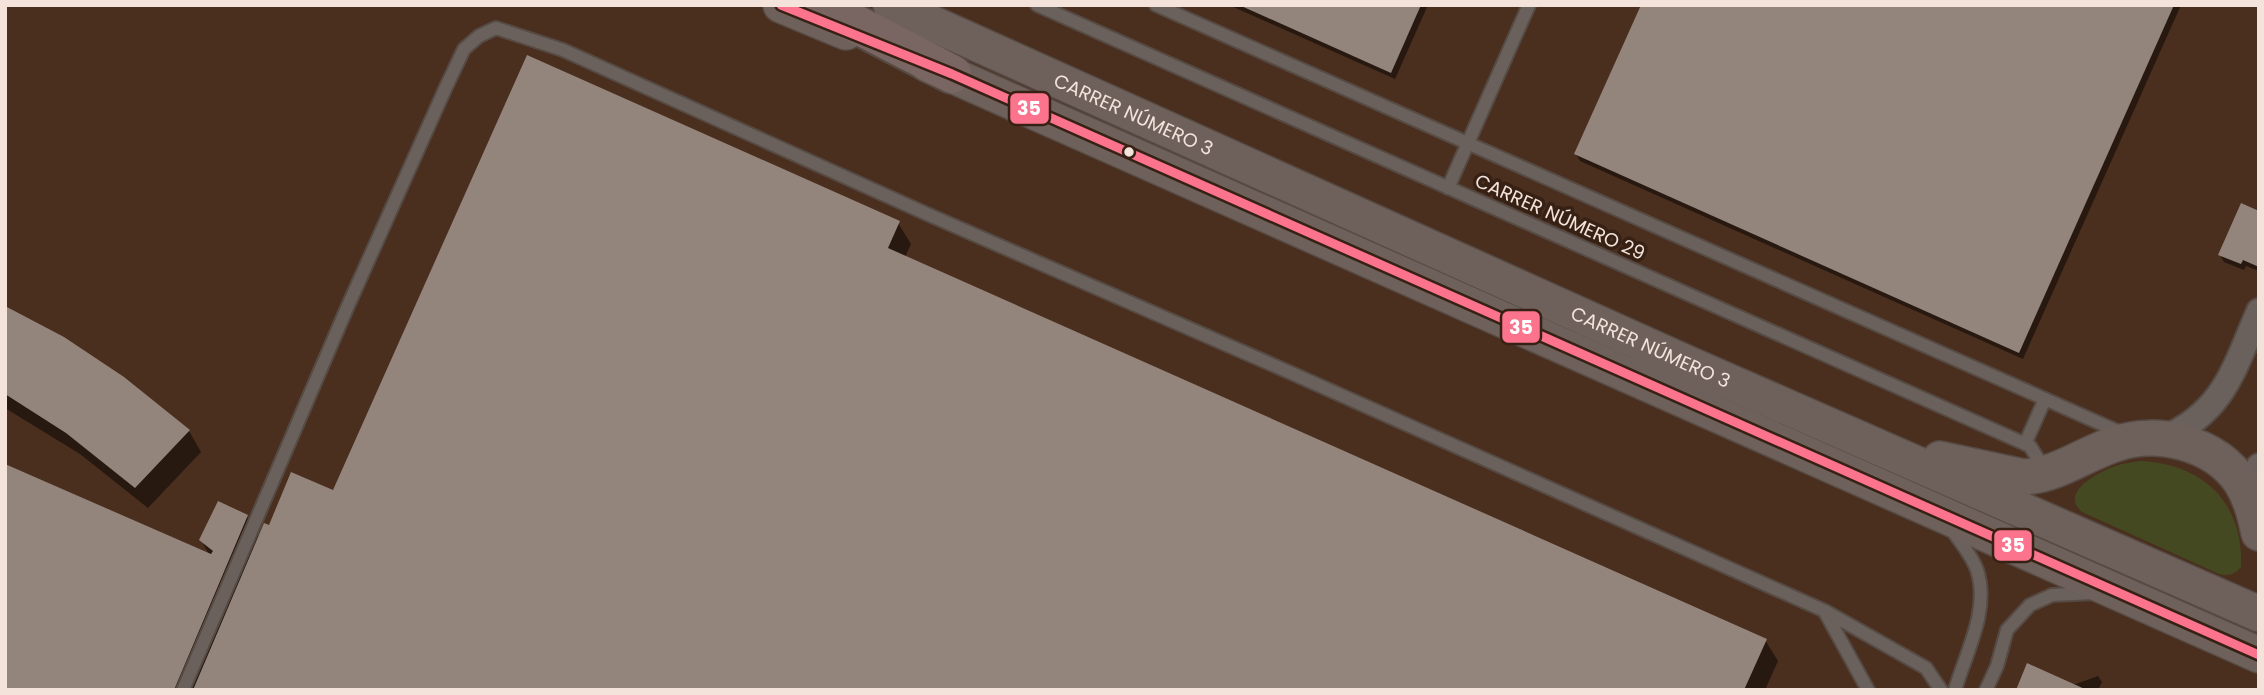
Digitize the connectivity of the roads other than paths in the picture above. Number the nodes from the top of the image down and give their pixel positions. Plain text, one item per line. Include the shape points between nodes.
1 (781, 5) edge
2 (819, 5) edge
3 (891, 5) edge
4 (1037, 5) edge
5 (1156, 5) edge
6 (1529, 5) edge
7 (952, 74) junction
8 (1468, 144) junction
9 (1448, 188) junction
10 (2259, 311) edge
11 (2045, 399) junction
12 (2150, 438) junction
13 (1884, 450) junction
14 (2024, 461) junction
15 (2259, 466) edge
16 (1944, 516) junction
17 (2256, 520) edge
18 (2115, 592) junction
19 (1825, 611) junction
20 (2259, 614) edge
21 (2259, 655) edge
22 (183, 690) edge
23 (1868, 690) edge
24 (1941, 690) edge
25 (1955, 690) edge
26 (1986, 690) edge

1 - 7 main road, CARRER NÚMERO 3
2 - 7 highway
3 - 13 main road, CARRER NÚMERO 3
4 - 9 lane, CARRER NÚMERO 29
5 - 8 lane, CARRER NÚMERO 29
6 - 8 lane
7 - 16 main road, CARRER NÚMERO 3
8 - 9 lane
8 - 11 lane, CARRER NÚMERO 29
9 - 14 lane, CARRER NÚMERO 29
10 - 12 street via 2215,402 2193,424
11 - 12 lane, CARRER NÚMERO 29
11 - 14 lane
12 - 14 main road via 2108,446 2052,472
12 - 17 main road via 2190,444 2224,465 2240,481
13 - 14 main road via 1969,464
13 - 20 main road, CARRER NÚMERO 3
15 - 17 street
16 - 18 main road, CARRER NÚMERO 3
16 - 25 lane via 1977,569 1980,591 1976,634
18 - 21 main road, CARRER NÚMERO 3
18 - 26 lane via 2052,595 2030,605 2007,630
19 - 22 lane via 564,50 496,28 464,49 446,87
19 - 23 lane
19 - 24 lane via 1926,668

